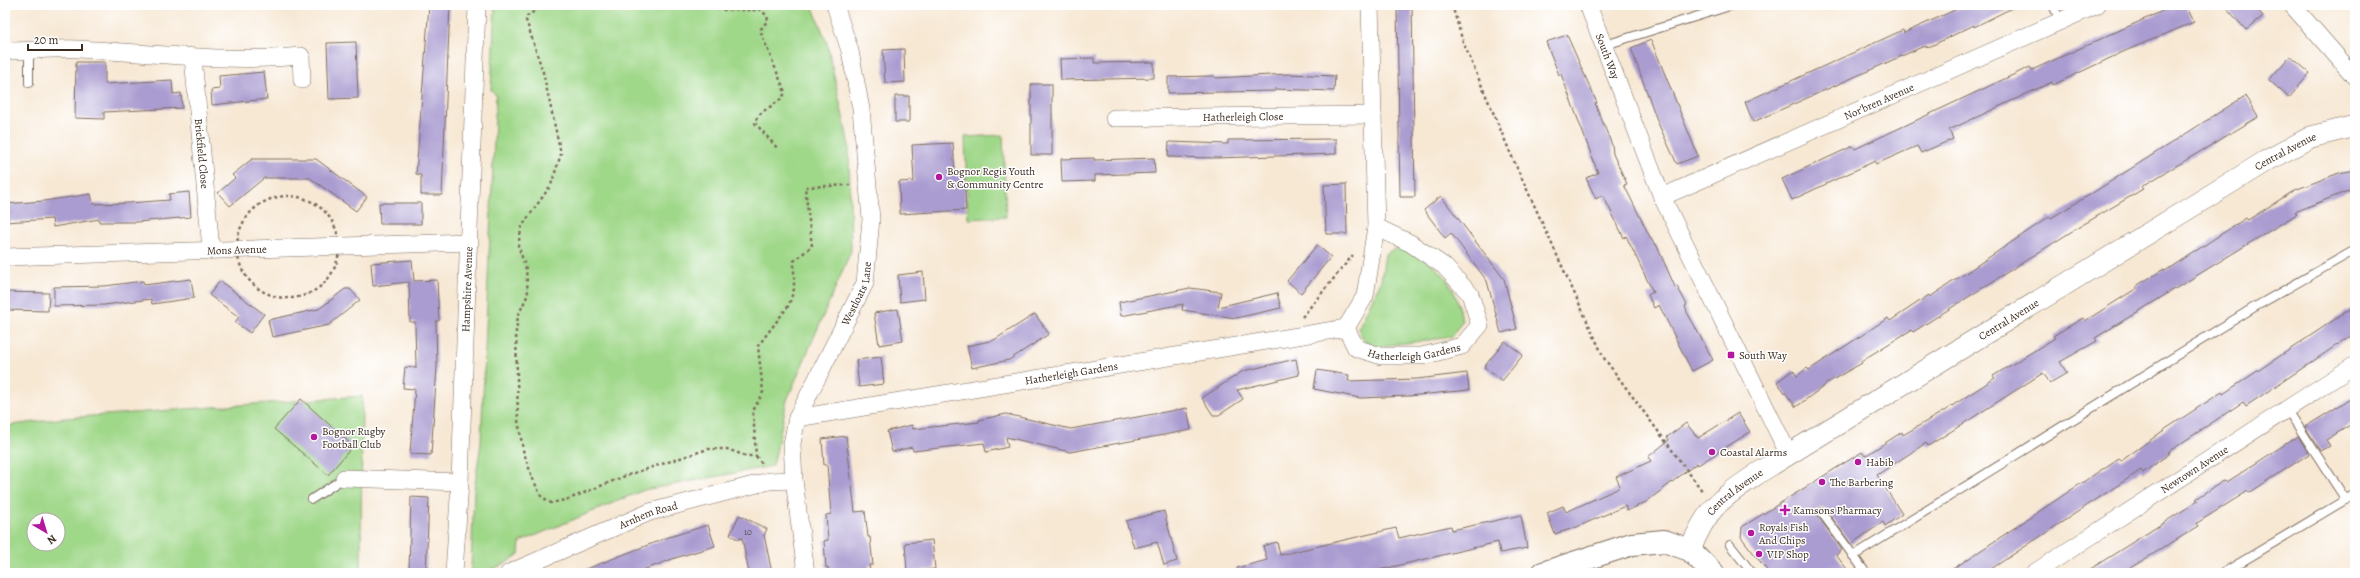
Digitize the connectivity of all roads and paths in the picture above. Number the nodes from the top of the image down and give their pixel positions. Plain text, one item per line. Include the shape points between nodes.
1 (477, 5) edge
2 (544, 5) edge
3 (699, 5) edge
4 (835, 5) edge
5 (1370, 5) edge
6 (1452, 5) edge
7 (1588, 5) edge
8 (1733, 5) edge
9 (2053, 5) edge
10 (2097, 5) edge
11 (2292, 5) edge
12 (2060, 21) junction
13 (1602, 46) junction
14 (5, 51) edge
15 (29, 51) junction
16 (193, 58) junction
17 (2355, 77) edge
18 (302, 80) dead end
19 (29, 83) dead end
20 (1373, 115) junction
21 (1114, 118) dead end
22 (2355, 126) edge
23 (778, 149) dead end
24 (850, 185) dead end
25 (1662, 198) junction
26 (1376, 227) junction
27 (470, 242) junction
28 (211, 249) junction
29 (2355, 250) edge
30 (1357, 251) dead end
31 (5, 257) edge
32 (1346, 328) junction
33 (1284, 339) junction
34 (2355, 365) edge
35 (2287, 409) junction
36 (798, 418) junction
37 (1789, 455) junction
38 (344, 478) joint
39 (794, 480) junction
40 (460, 482) junction
41 (2355, 494) edge
42 (312, 499) dead end
43 (2346, 500) junction
44 (1715, 506) junction
45 (1822, 513) dead end
46 (1730, 545) dead end
47 (1690, 550) junction
48 (1853, 556) junction
49 (1751, 572) edge
50 (454, 573) edge
51 (509, 573) edge
52 (806, 573) edge
53 (1543, 573) edge
54 (1713, 573) edge
55 (1866, 573) edge
56 (2034, 573) edge
57 (2223, 573) edge

1 - 27 street, Hampshire Avenue
2 - 24 path via 527,16 526,20 543,72 561,154 551,185 522,226 519,237 518,245 527,275 528,294 518,316 516,344 518,420 532,477 541,496 547,501 552,503 569,499 625,476 708,450 726,449 746,456 756,456 753,411 763,392 758,346 789,305 794,289 794,261 812,246 806,187
3 - 23 path via 725,10 761,10 767,16 768,20 761,33 785,92 758,116 755,123
4 - 36 street, Westloats Lane via 850,51 861,109 871,219 865,283
5 - 20 street
6 - 44 path via 1463,42 1513,159 1604,358
7 - 13 street, South Way
8 - 13 lane
9 - 12 lane
10 - 12 street, Nor'bren Avenue
11 - 17 street
12 - 25 street, Nor'bren Avenue
13 - 25 street, South Way
14 - 15 street
15 - 16 street via 76,49
15 - 19 lane
16 - 18 street via 259,60 301,56
16 - 28 street, Brickfield Close
20 - 21 street, Hatherleigh Close
20 - 26 street
22 - 37 street, Central Avenue via 2311,136 2266,161
25 - 37 street, South Way
26 - 32 street via 1365,296
26 - 32 street, Hatherleigh Gardens via 1410,243 1444,266 1470,294 1480,324 1462,346 1422,356 1381,356 1356,348
27 - 28 street, Mons Avenue
27 - 40 street, Hampshire Avenue
28 - 31 street, Mons Avenue
29 - 48 lane via 2253,308
30 - 33 path
32 - 33 street, Hatherleigh Gardens
33 - 36 street, Hatherleigh Gardens
34 - 35 street, Newtown Avenue
35 - 43 lane
35 - 56 street, Newtown Avenue
36 - 39 street, Westloats Lane via 792,444
37 - 44 street, Central Avenue via 1729,493
38 - 40 street
38 - 42 lane
39 - 51 street, Arnhem Road via 769,481 650,512
39 - 52 street, Westloats Lane
40 - 50 street, Hampshire Avenue
41 - 43 lane
43 - 57 lane
44 - 47 street, Central Avenue via 1701,523
45 - 48 lane
46 - 49 lane
47 - 53 main road via 1664,541 1632,544
47 - 54 main road
48 - 55 lane

